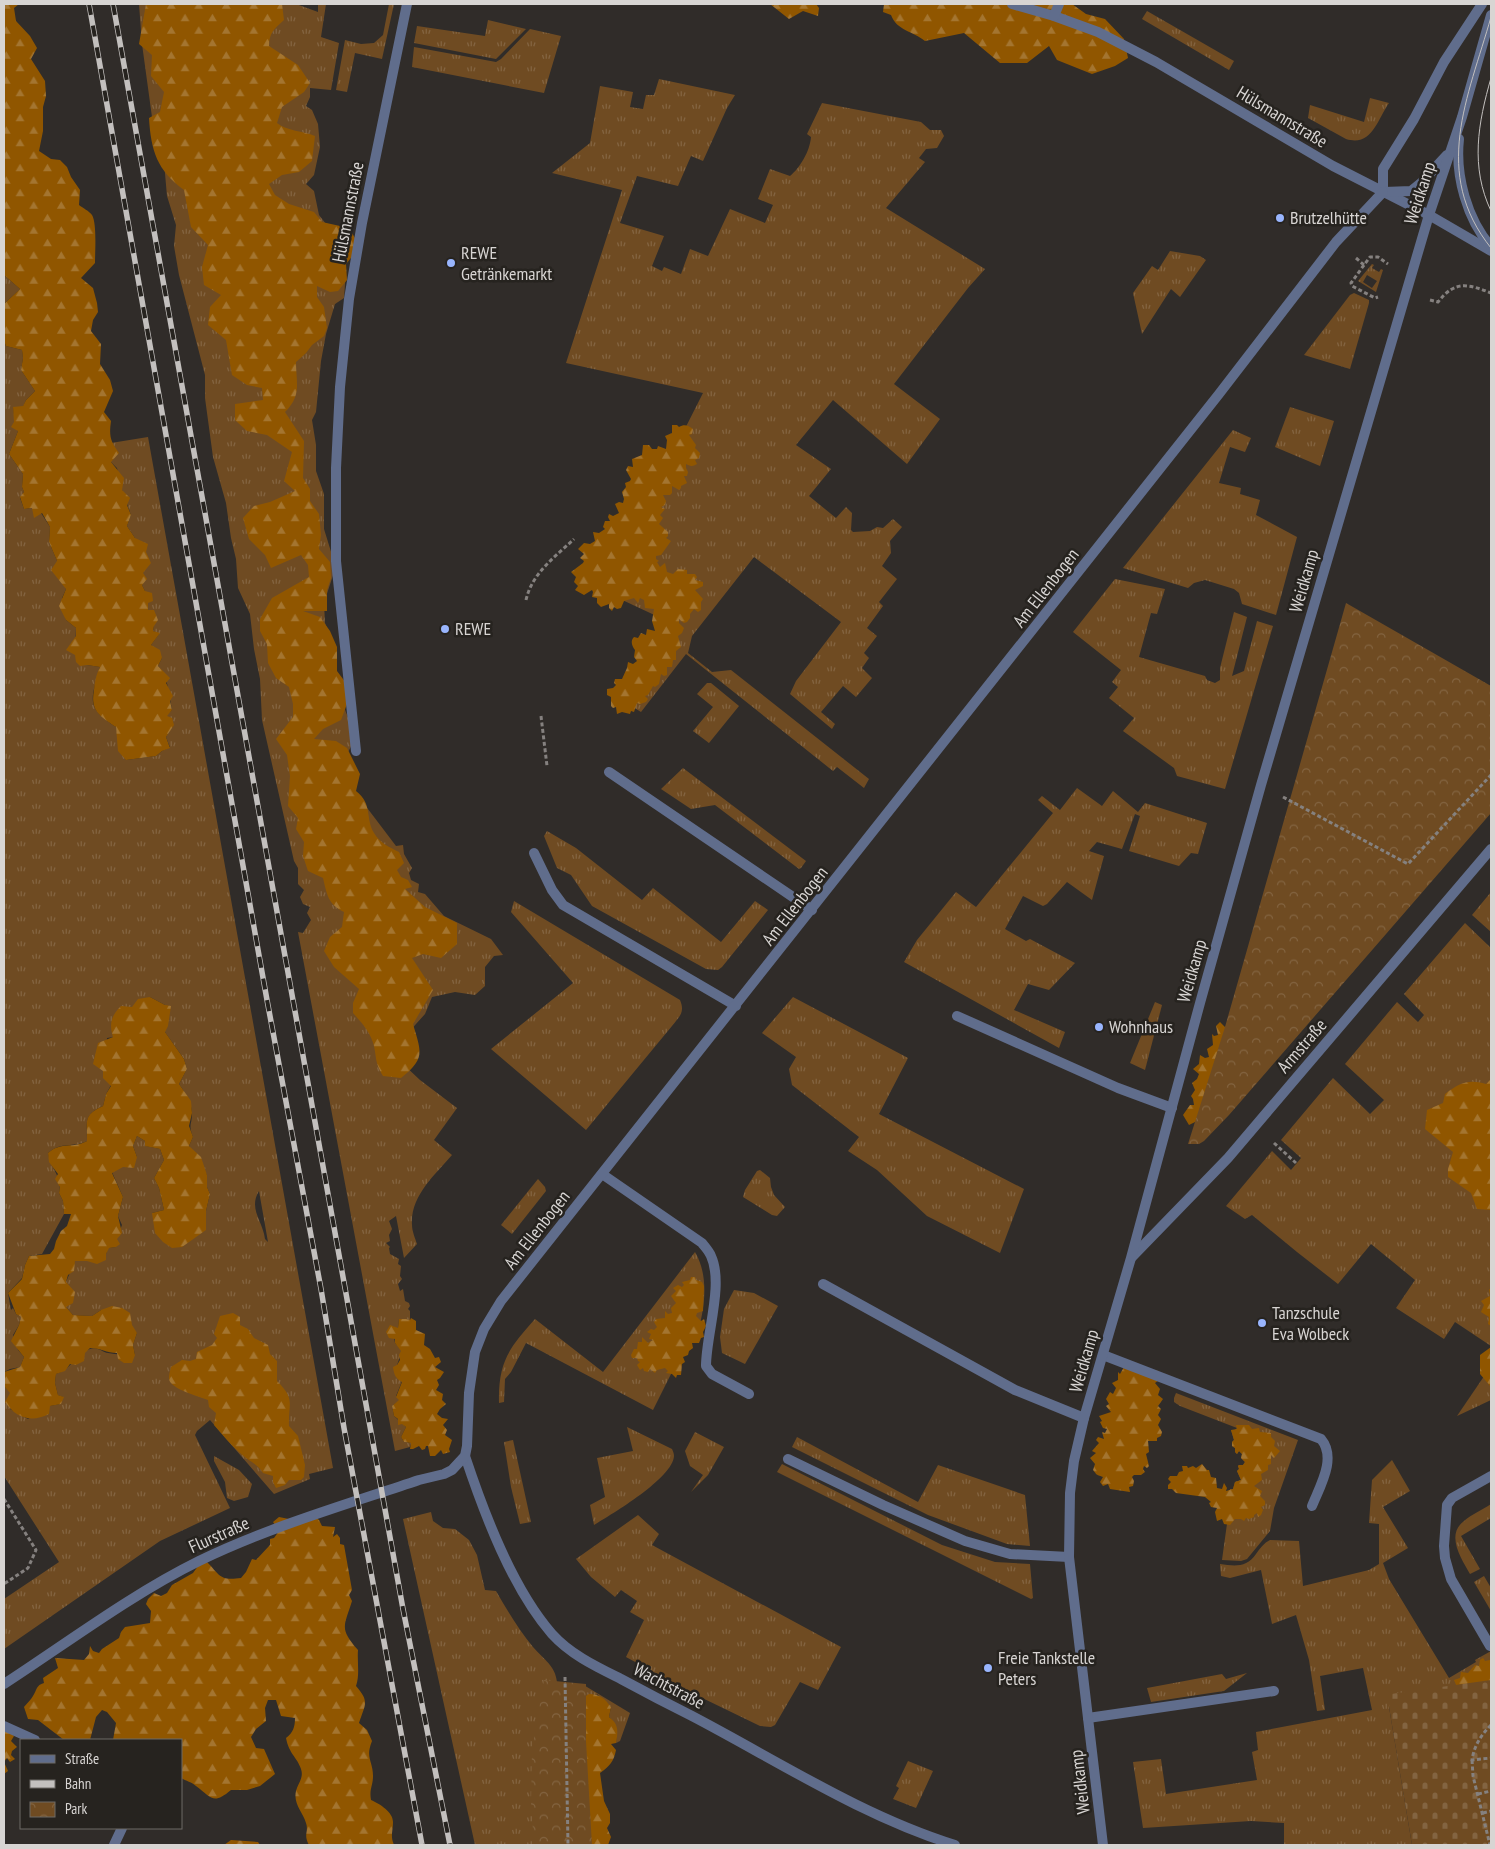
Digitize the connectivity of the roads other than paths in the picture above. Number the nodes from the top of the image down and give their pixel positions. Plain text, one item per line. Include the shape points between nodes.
1 (407, 4) edge
2 (1012, 4) edge
3 (1059, 4) edge
4 (1482, 4) edge
5 (1491, 14) edge
6 (1054, 16) junction
7 (1462, 117) junction
8 (1451, 149) junction
9 (1383, 192) junction
10 (1429, 215) junction
11 (1491, 250) edge
12 (356, 751) dead end
13 (608, 772) dead end
14 (1491, 849) edge
15 (534, 853) dead end
16 (812, 910) junction
17 (736, 1006) junction
18 (957, 1016) dead end
19 (1172, 1108) junction
20 (602, 1174) junction
21 (1131, 1258) junction
22 (824, 1284) dead end
23 (1103, 1355) junction
24 (749, 1394) dead end
25 (1084, 1418) junction
26 (465, 1456) junction
27 (788, 1459) dead end
28 (1491, 1476) edge
29 (1312, 1506) dead end
30 (1069, 1557) junction
31 (1490, 1646) edge
32 (4, 1684) edge
33 (1274, 1691) dead end
34 (1088, 1718) junction
35 (4, 1726) edge
36 (33, 1739) edge
37 (122, 1829) edge
38 (114, 1845) edge
39 (955, 1845) edge
40 (1103, 1845) edge

1 - 12 street, Hülsmannstraße via 351,289 337,429 336,562
2 - 6 street, Hülsmannstraße
3 - 6 street
4 - 9 street, Weidkamp via 1444,62 1414,120 1383,169
5 - 7 street, Weidkamp
6 - 9 street, Hülsmannstraße via 1098,32 1156,62
7 - 8 street, Weidkamp
7 - 11 street, Weidkamp via 1458,152 1462,187 1475,224
8 - 9 street, Weidkamp via 1411,191
8 - 10 street, Weidkamp
9 - 10 street, Hülsmannstraße
9 - 16 street, Am Ellenbogen via 1336,242
10 - 11 street, Hülsmannstraße
10 - 19 street, Weidkamp via 1261,785
13 - 16 street
14 - 21 street, Armstraße via 1228,1158
15 - 17 street via 562,905
16 - 17 street, Am Ellenbogen
17 - 20 street, Am Ellenbogen
18 - 19 street via 1118,1088
19 - 21 street, Weidkamp
20 - 24 street via 708,1250 715,1284 706,1366 712,1374
20 - 26 street, Am Ellenbogen via 507,1294 484,1329 474,1352
21 - 23 street, Weidkamp
22 - 25 street via 1015,1390
23 - 25 street, Weidkamp
23 - 29 street via 1321,1439 1328,1455
25 - 30 street, Weidkamp via 1070,1493
26 - 32 street, Flurstraße via 444,1474 268,1531 200,1560 173,1574
26 - 39 street, Wachtstraße via 479,1496 519,1584 542,1621 564,1647 872,1813
27 - 30 street via 966,1541 1010,1554
28 - 31 street via 1452,1498 1447,1505 1444,1546 1451,1579
30 - 34 street, Weidkamp
33 - 34 street
34 - 40 street, Weidkamp
35 - 36 street
37 - 38 street

